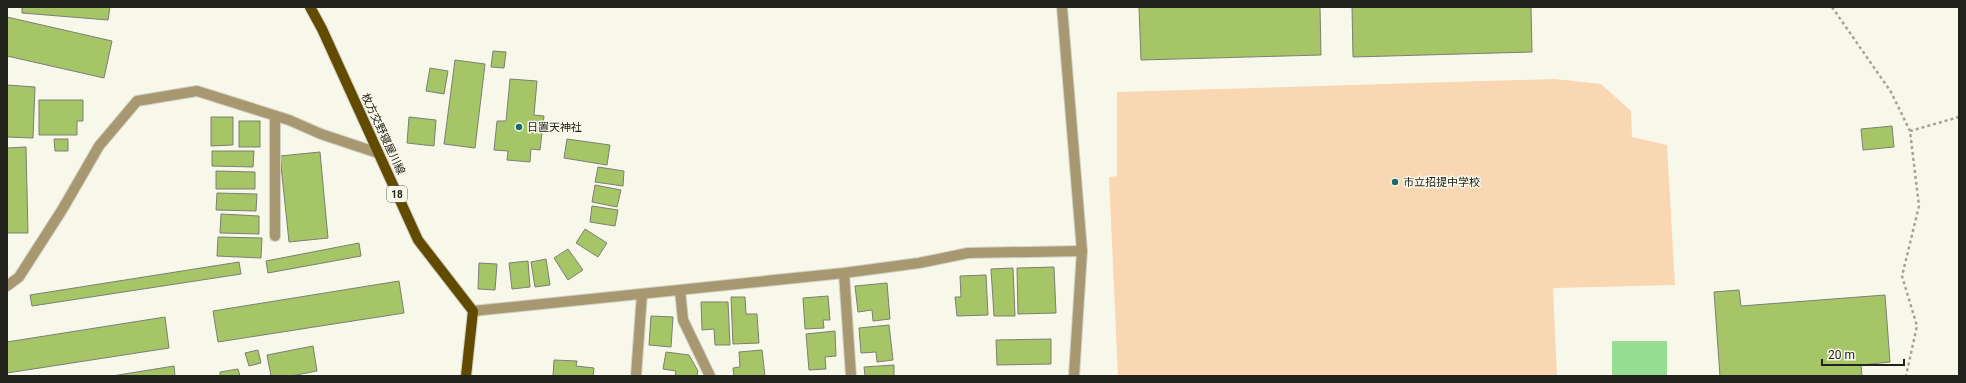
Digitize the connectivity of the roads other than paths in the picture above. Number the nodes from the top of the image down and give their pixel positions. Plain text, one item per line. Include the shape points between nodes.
1 (310, 7) edge
2 (1062, 7) edge
3 (275, 116) junction
4 (378, 153) junction
5 (275, 236) dead end
6 (1082, 251) junction
7 (844, 273) junction
8 (7, 286) edge
9 (680, 290) junction
10 (642, 294) junction
11 (473, 311) junction
12 (466, 376) edge
13 (636, 376) edge
14 (710, 376) edge
15 (851, 376) edge
16 (1074, 376) edge

1 - 4 main road, 枚方交野寝屋川線 / 18
2 - 6 street
3 - 4 street
3 - 5 street
3 - 8 street via 198,91 137,101 99,146 19,277
4 - 11 main road, 枚方交野寝屋川線 / 18 via 418,240
6 - 7 street via 968,253
6 - 16 street
7 - 9 street
7 - 15 street
9 - 10 street
9 - 14 street via 683,320
10 - 11 street
10 - 13 street
11 - 12 main road

